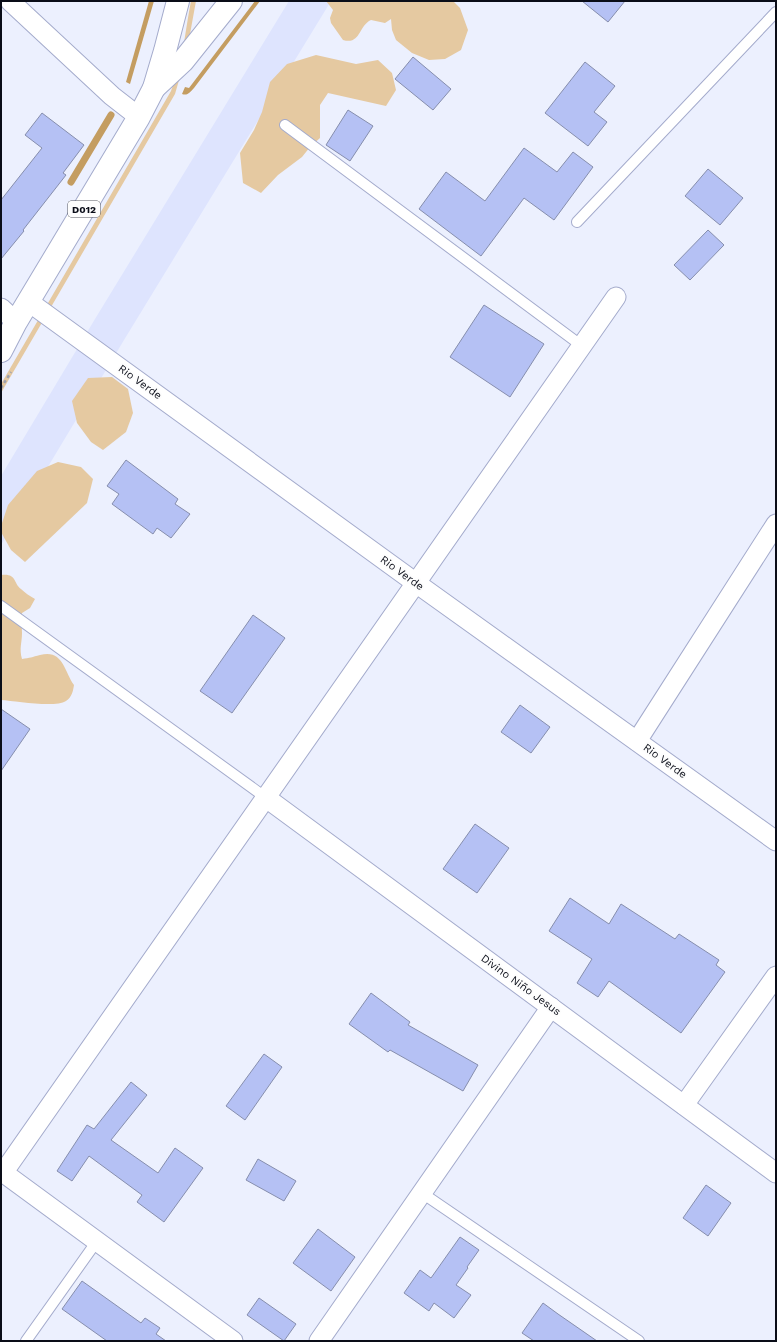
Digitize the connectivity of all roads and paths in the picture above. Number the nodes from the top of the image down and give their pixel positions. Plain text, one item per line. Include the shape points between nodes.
1 (10, 1) edge
2 (178, 1) edge
3 (231, 1) edge
4 (776, 12) edge
5 (154, 88) junction
6 (140, 117) junction
7 (285, 125) dead end
8 (577, 222) dead end
9 (616, 297) dead end
10 (29, 302) junction
11 (9, 315) edge
12 (582, 346) junction
13 (1, 351) edge
14 (776, 524) edge
15 (416, 583) junction
16 (1, 606) edge
17 (637, 741) junction
18 (265, 797) junction
19 (776, 841) edge
20 (776, 976) edge
21 (551, 1007) junction
22 (684, 1105) junction
23 (2, 1172) edge
24 (776, 1173) edge
25 (422, 1193) junction
26 (97, 1241) junction
27 (26, 1341) edge
28 (233, 1341) edge
29 (319, 1341) edge
30 (639, 1341) edge

1 - 6 street via 112,96
2 - 5 main road, D012
3 - 5 main road via 183,61
4 - 8 lane
5 - 6 main road, D012
6 - 10 main road, D012
7 - 12 lane
9 - 12 street
10 - 11 main road, D012
10 - 15 street, Rio Verde
11 - 13 main road, D012
12 - 15 street
14 - 17 street
15 - 17 street, Rio Verde
15 - 18 street
16 - 18 lane
17 - 19 street, Rio Verde
18 - 21 street, Divino Niño Jesus
18 - 23 street
20 - 22 street
21 - 22 street, Divino Niño Jesus
21 - 25 street
22 - 24 street, Divino Niño Jesus
23 - 26 street
25 - 29 street
25 - 30 lane
26 - 27 lane
26 - 28 street

